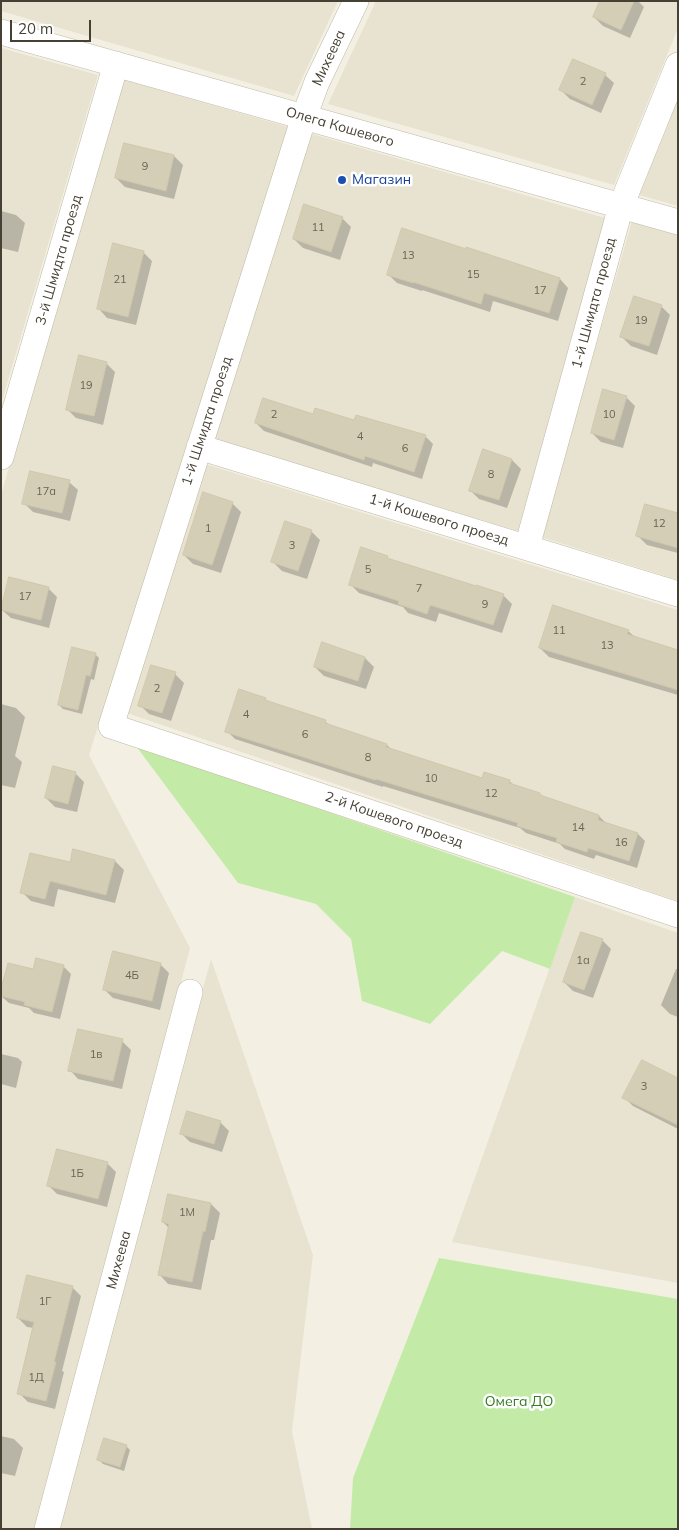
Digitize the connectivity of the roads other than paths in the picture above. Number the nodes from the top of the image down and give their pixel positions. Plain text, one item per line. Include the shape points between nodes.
1 (356, 1) edge
2 (1, 32) edge
3 (116, 64) junction
4 (678, 65) edge
5 (304, 116) junction
6 (621, 206) junction
7 (678, 222) edge
8 (199, 447) junction
9 (1, 457) edge
10 (527, 547) junction
11 (678, 594) edge
12 (111, 726) joint
13 (678, 916) edge
14 (190, 992) dead end
15 (47, 1529) edge

1 - 5 street, Михеева
2 - 3 street, Олега Кошевого
3 - 5 street, Олега Кошевого
3 - 9 street, 3-й Шмидта проезд
4 - 6 street, 1-й Шмидта проезд
5 - 6 street, Олега Кошевого
5 - 8 street, 1-й Шмидта проезд
6 - 7 street, Олега Кошевого
6 - 10 street, 1-й Шмидта проезд
8 - 10 street, 1-й Кошевого проезд
8 - 12 street, 1-й Шмидта проезд
10 - 11 street, 1-й Кошевого проезд
12 - 13 street, 2-й Кошевого проезд
14 - 15 street, Михеева

